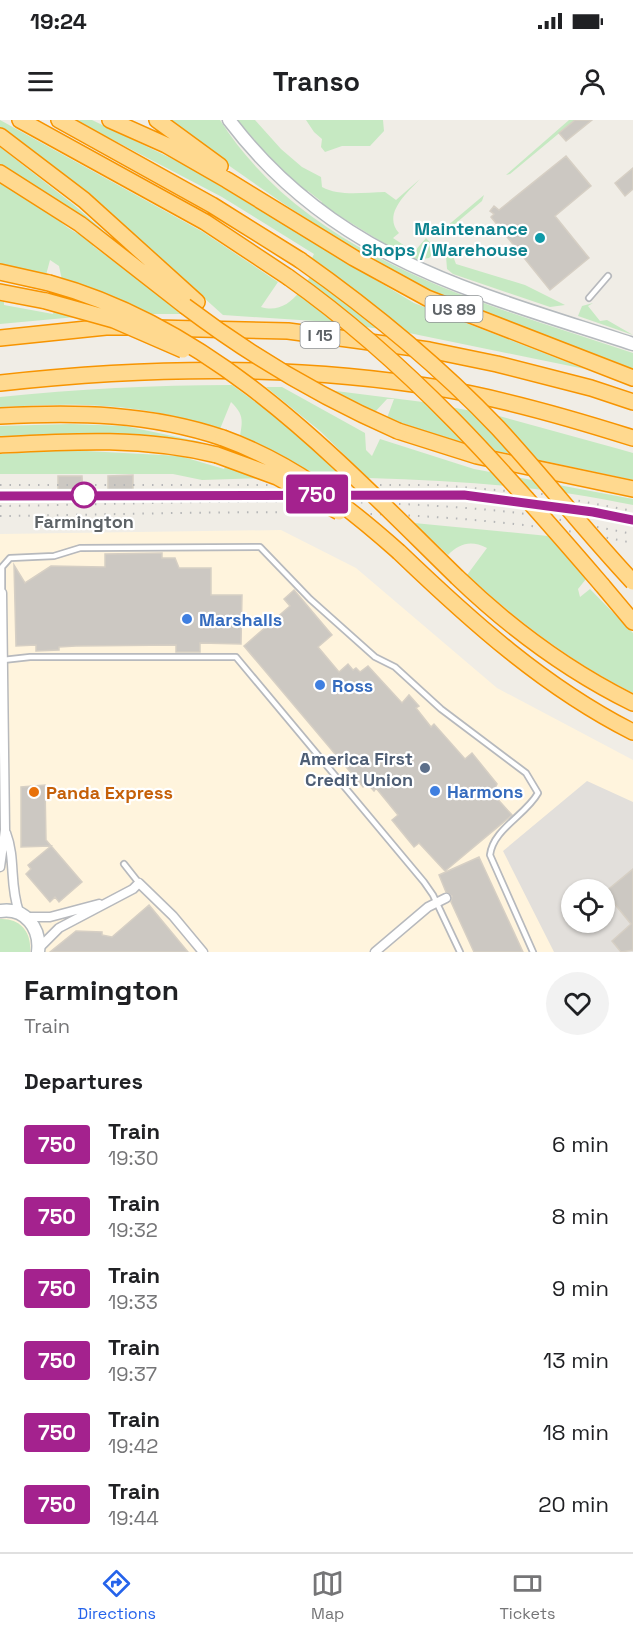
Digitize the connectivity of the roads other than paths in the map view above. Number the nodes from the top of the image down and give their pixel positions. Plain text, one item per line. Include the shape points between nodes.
1 (20, 120) edge
2 (59, 120) edge
3 (110, 120) edge
4 (157, 120) edge
5 (229, 120) edge
6 (0, 136) edge
7 (0, 173) edge
8 (287, 216) junction
9 (0, 272) edge
10 (608, 276) dead end
11 (0, 292) edge
12 (589, 298) dead end
13 (191, 304) junction
14 (0, 338) edge
15 (633, 344) edge
16 (237, 377) junction
17 (633, 378) edge
18 (0, 383) edge
19 (633, 402) edge
20 (0, 416) edge
21 (633, 438) edge
22 (0, 446) edge
23 (633, 489) edge
24 (399, 552) junction
25 (633, 582) edge
26 (1, 591) edge
27 (1, 612) edge
28 (633, 622) edge
29 (1, 660) edge
30 (633, 703) edge
31 (633, 732) edge
32 (1, 754) edge
33 (3, 827) edge
34 (124, 864) dead end
35 (0, 867) edge
36 (139, 883) junction
37 (446, 898) dead end
38 (105, 903) junction
39 (437, 903) junction
40 (0, 911) edge
41 (22, 915) junction
42 (38, 950) edge
43 (203, 952) edge
44 (375, 952) edge
45 (460, 952) edge
46 (533, 952) edge

1 - 28 highway, bridge via 205,222 288,277 370,340 441,405 511,480
2 - 25 highway, bridge via 205,200 300,260 381,321 474,404
3 - 8 highway, US 89 via 166,145
4 - 8 highway
5 - 15 street via 291,190 366,243 477,294
6 - 13 highway via 97,211
7 - 13 highway via 80,224
8 - 17 highway, US 89 via 428,298
9 - 16 highway, bridge via 91,296 142,317 204,351
10 - 12 lane
11 - 16 highway, bridge via 129,325
13 - 23 highway, bridge via 227,338 332,401 398,431 477,456
14 - 19 highway, I 15 via 106,327 288,331 429,350 591,388
16 - 30 highway, bridge via 324,448 503,620 586,678
18 - 21 highway, I 15 via 93,373 187,369 311,373 441,388 564,416
20 - 24 highway, bridge via 117,414 178,424 223,438 279,462 320,486
22 - 24 highway, bridge via 138,441 217,455 289,482
24 - 31 highway via 507,651 596,713
26 - 27 street
26 - 46 lane via 2,567 10,558 54,556 80,548 260,547 310,599 375,657 395,667 526,773 535,785 538,793 533,802 496,838 490,855
27 - 29 street
29 - 32 street
29 - 39 lane via 236,657 424,882
32 - 33 street
33 - 35 street
33 - 41 street via 10,844 11,883
34 - 36 lane
36 - 38 street
36 - 43 street
37 - 39 street
38 - 41 street via 50,917
38 - 42 street via 59,928
39 - 44 street
39 - 45 lane
40 - 41 street
41 - 42 street via 34,927

